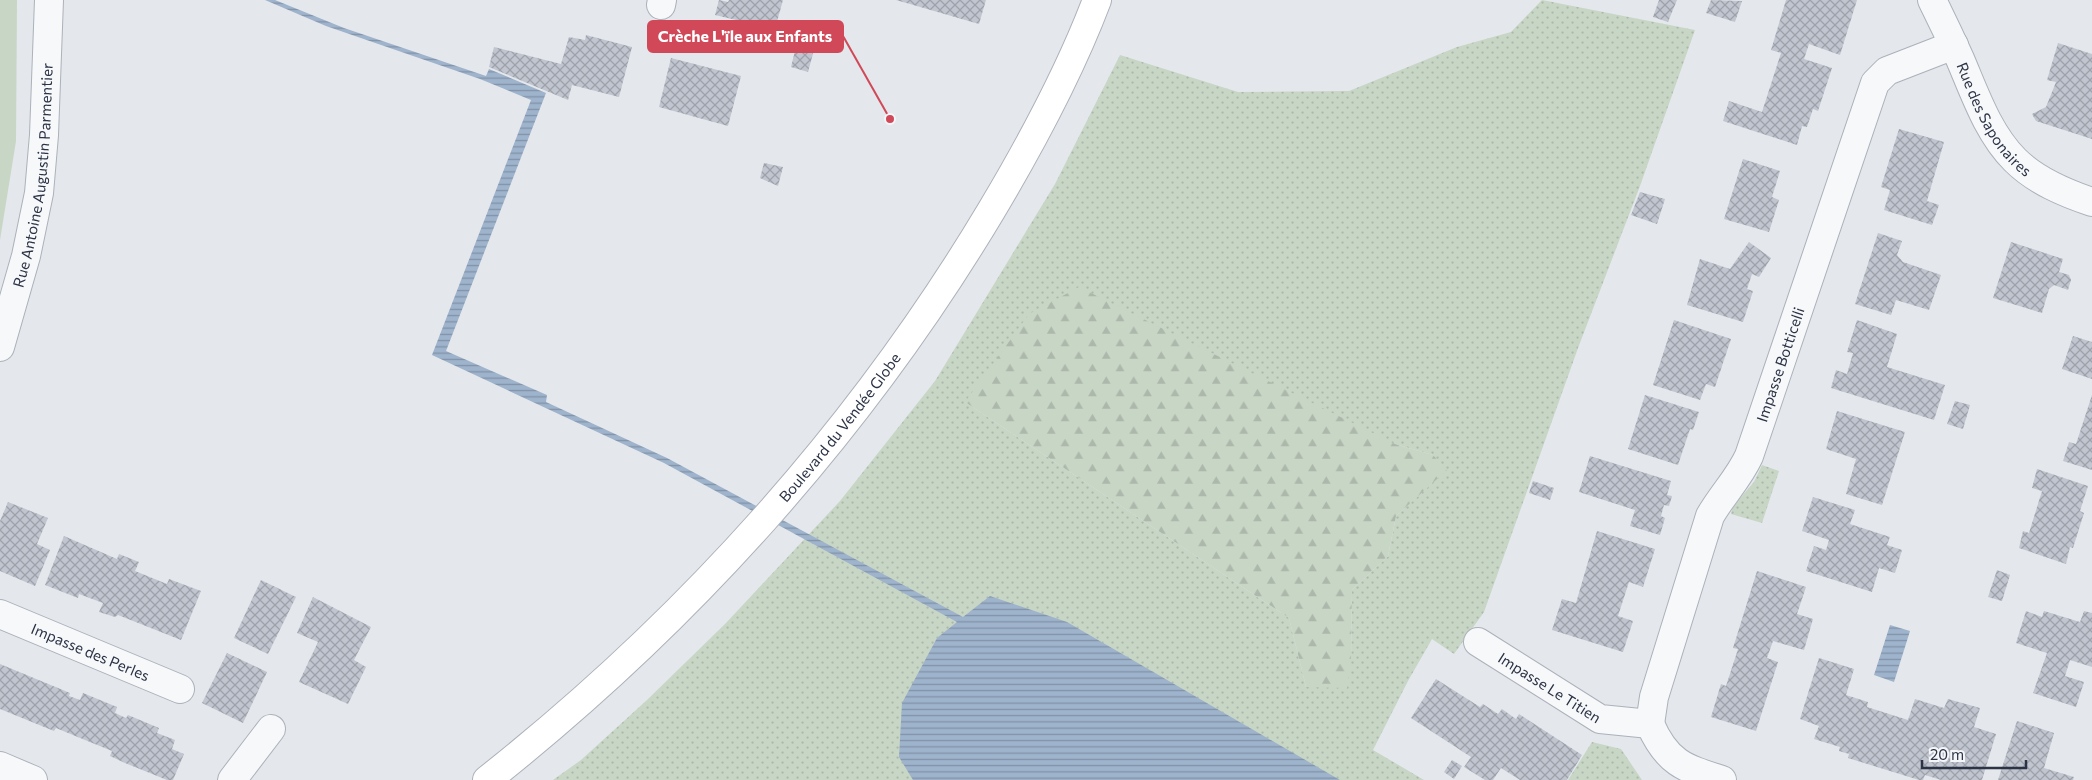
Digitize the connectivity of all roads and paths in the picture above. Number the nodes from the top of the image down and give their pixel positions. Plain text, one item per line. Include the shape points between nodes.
1 (49, 0) edge
2 (1097, 0) edge
3 (1932, 0) edge
4 (1954, 45) junction
5 (2092, 202) edge
6 (0, 348) edge
7 (0, 614) edge
8 (1478, 642) dead end
9 (180, 689) dead end
10 (1650, 724) junction
11 (271, 729) dead end
12 (0, 766) edge
13 (33, 780) edge
14 (232, 780) edge
15 (487, 780) edge
16 (1722, 780) edge

1 - 6 street, Rue Antoine Augustin Parmentier via 39,193 26,256
2 - 15 main road, Boulevard du Vendée Globe via 1062,81 1011,177 943,288 853,412 782,500 708,581 594,690
3 - 4 street, Rue des Saponaires
4 - 5 street, Rue des Saponaires via 1980,106 2004,148 2036,177 2067,194
4 - 10 street, Impasse Botticelli via 1886,72 1875,84 1749,456 1710,516 1654,697
7 - 9 street, Impasse des Perles
8 - 10 street, Impasse Le Titien via 1600,719
10 - 16 street via 1658,742 1682,766
11 - 14 street
12 - 13 street

